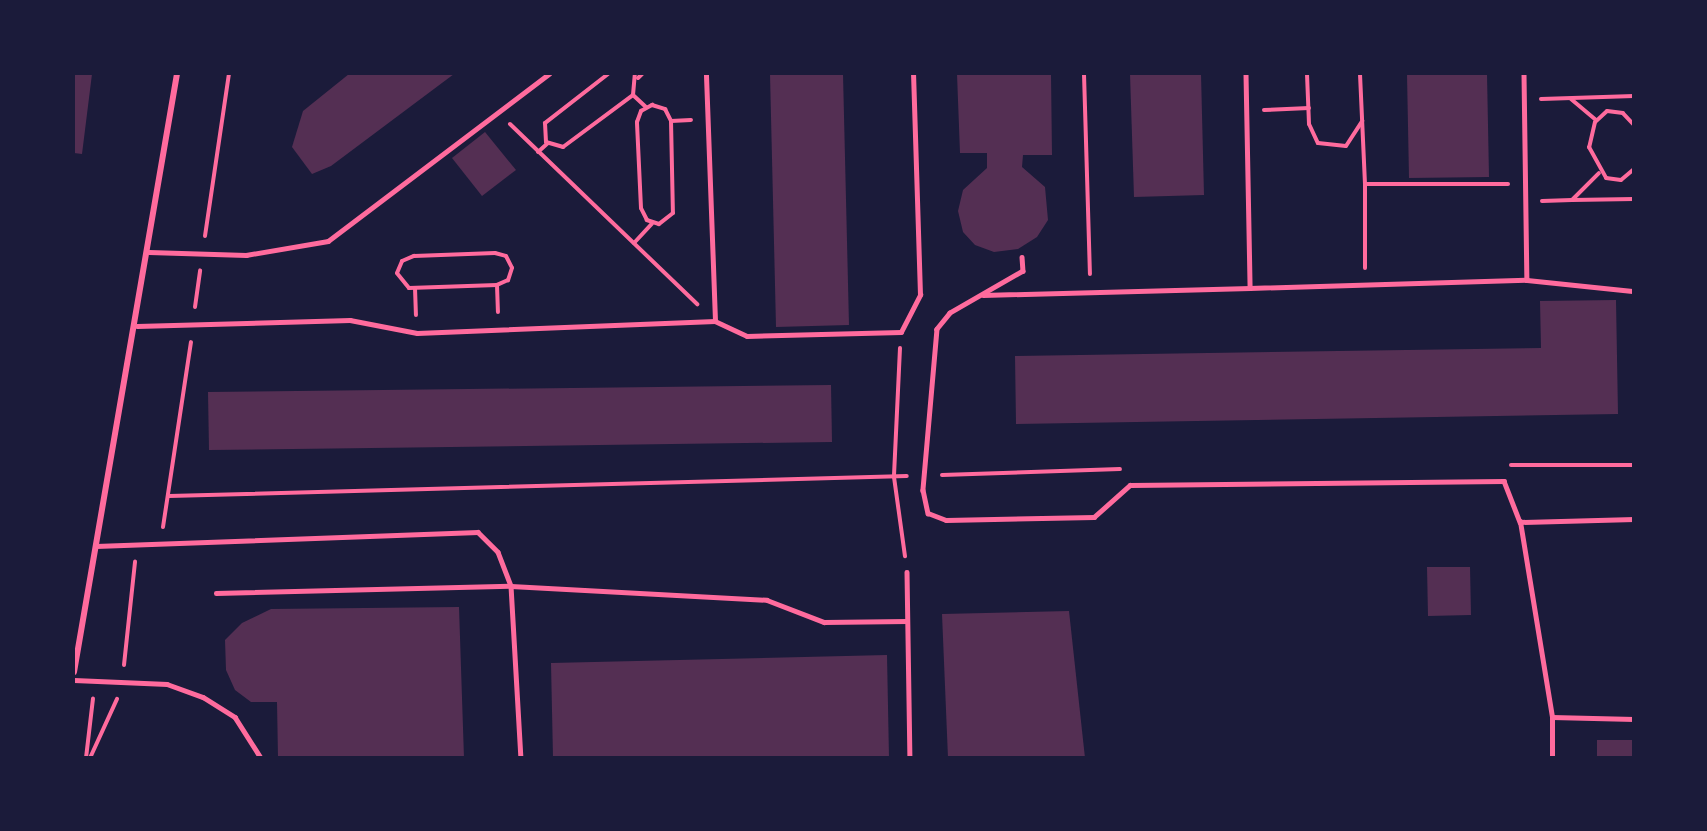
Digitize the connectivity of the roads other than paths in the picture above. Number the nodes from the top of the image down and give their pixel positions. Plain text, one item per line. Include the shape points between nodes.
1 (177, 74) edge
2 (549, 74) edge
3 (706, 74) edge
4 (913, 74) edge
5 (1246, 74) edge
6 (1524, 74) edge
7 (149, 252) junction
8 (1022, 257) dead end
9 (1527, 280) junction
10 (1250, 288) junction
11 (1634, 291) edge
12 (981, 295) junction
13 (715, 321) junction
14 (137, 326) junction
15 (1634, 519) edge
16 (1520, 522) junction
17 (96, 546) junction
18 (907, 572) road end
19 (511, 586) junction
20 (216, 593) dead end
21 (907, 621) junction
22 (74, 672) edge
23 (74, 680) edge
24 (1552, 717) junction
25 (1634, 719) edge
26 (261, 758) edge
27 (521, 758) edge
28 (910, 758) edge
29 (1552, 758) edge

1 - 7 street
2 - 7 lane via 328,241 246,255
3 - 13 lane
4 - 13 lane via 920,295 901,332 747,336
5 - 10 lane
6 - 9 lane
7 - 14 street
8 - 12 lane via 1023,271
9 - 10 lane
9 - 11 lane
10 - 12 lane
12 - 16 lane via 950,313 937,329 924,476 928,513 946,520 1094,517 1130,485 1504,481
13 - 14 lane via 417,333 350,320
14 - 17 street
15 - 16 lane
16 - 24 lane
17 - 19 lane via 478,532 498,552
17 - 22 street
18 - 21 lane
19 - 20 lane
19 - 21 lane via 767,600 824,622
19 - 27 lane
21 - 28 lane
23 - 26 lane via 167,684 203,697 235,717
24 - 25 lane
24 - 29 lane

